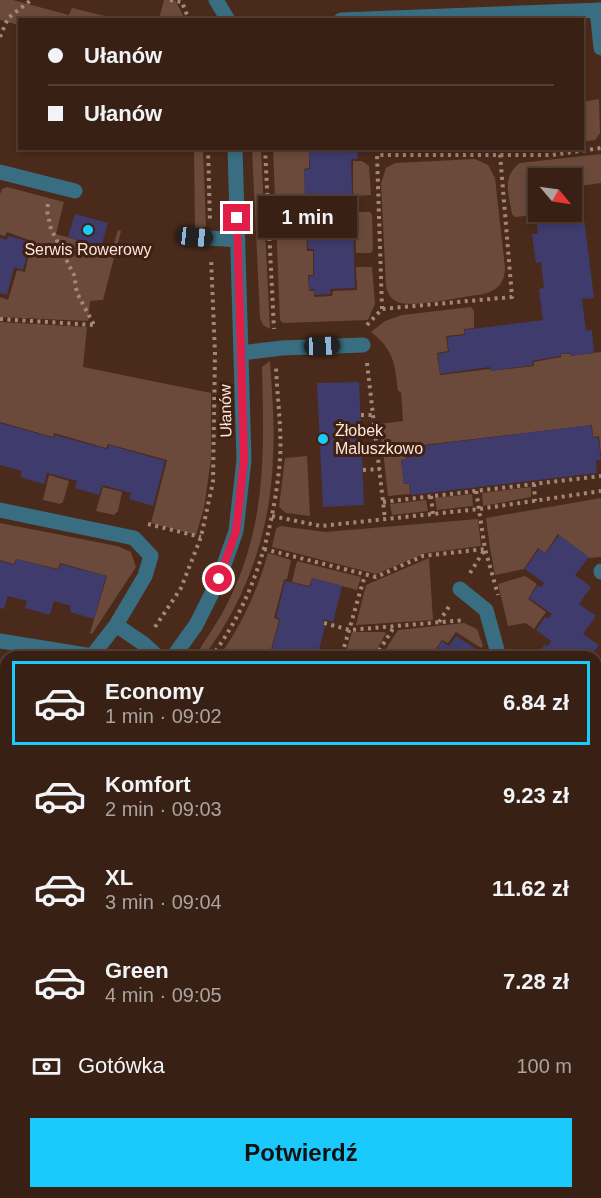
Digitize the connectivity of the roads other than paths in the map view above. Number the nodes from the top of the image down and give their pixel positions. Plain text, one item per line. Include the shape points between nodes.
1 (216, 0) edge
2 (445, 8) edge
3 (599, 10) edge
4 (227, 18) edge
5 (358, 18) edge
6 (601, 48) edge
7 (235, 150) edge
8 (0, 172) edge
9 (75, 191) dead end
10 (203, 238) road end
11 (238, 240) junction
12 (363, 345) dead end
13 (241, 353) junction
14 (0, 510) edge
15 (460, 589) dead end
16 (116, 625) junction
17 (0, 640) edge
18 (63, 651) edge
19 (96, 651) edge
20 (152, 651) edge
21 (177, 651) edge
22 (497, 651) edge

1 - 4 street
2 - 3 street
2 - 5 street
3 - 6 street
7 - 11 street, Ułanów
8 - 9 street
10 - 11 street
11 - 13 street, Ułanów
12 - 13 street
13 - 21 street, Ułanów via 244,460 236,531 214,588
14 - 16 street via 134,538 151,556 145,576
15 - 22 street via 486,610
16 - 19 street
16 - 20 street
17 - 18 street

